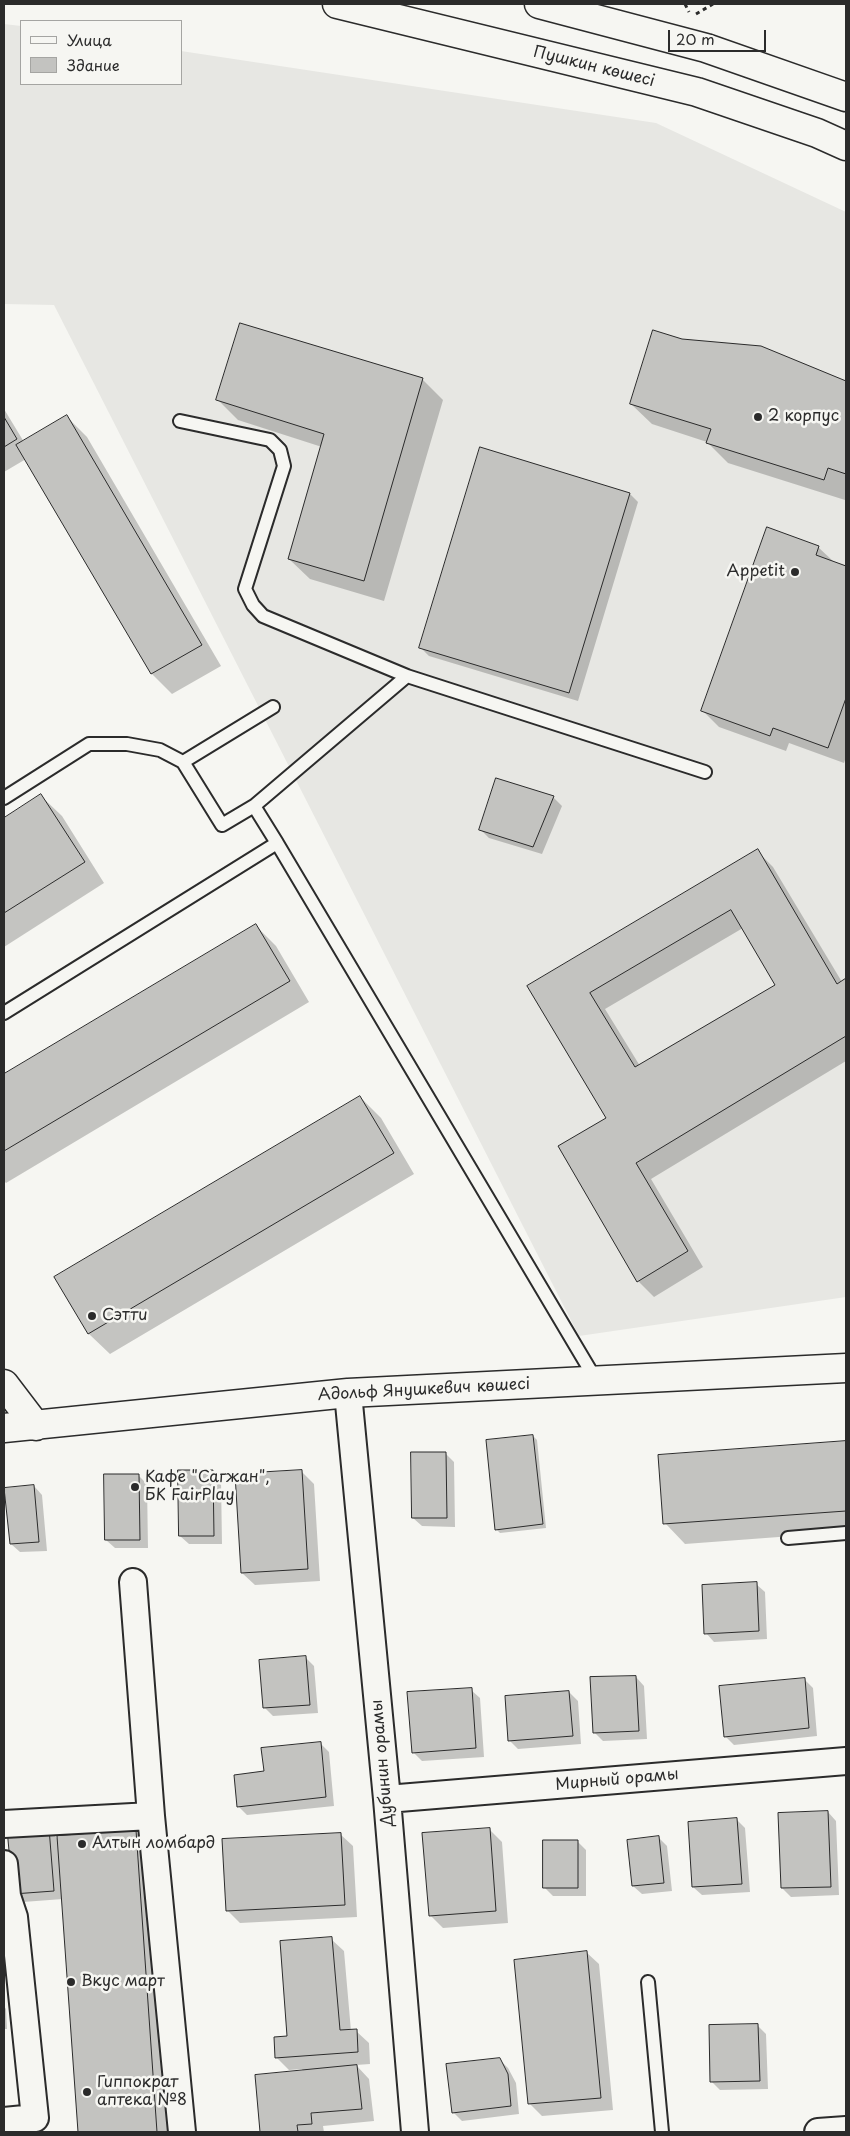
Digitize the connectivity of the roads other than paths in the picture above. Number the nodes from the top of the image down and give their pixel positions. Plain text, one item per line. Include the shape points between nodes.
1 (337, 4) edge
2 (539, 4) edge
3 (593, 11) edge
4 (846, 96) edge
5 (846, 146) edge
6 (180, 421) dead end
7 (407, 676) junction
8 (273, 707) dead end
9 (183, 762) junction
10 (704, 772) dead end
11 (4, 798) edge
12 (254, 806) junction
13 (277, 843) junction
14 (4, 1013) edge
15 (846, 1368) edge
16 (596, 1380) junction
17 (4, 1384) edge
18 (348, 1393) junction
19 (36, 1426) junction
20 (4, 1428) edge
21 (846, 1534) edge
22 (788, 1538) dead end
23 (133, 1582) dead end
24 (846, 1761) edge
25 (387, 1799) junction
26 (151, 1816) junction
27 (4, 1824) edge
28 (4, 1864) edge
29 (5, 1896) edge
30 (648, 1982) dead end
31 (4, 2121) edge
32 (36, 2125) edge
33 (846, 2130) edge
34 (182, 2132) edge
35 (415, 2132) edge
36 (662, 2132) edge
37 (818, 2132) edge

1 - 5 street, Пушкин көшесі via 698,92
2 - 3 street
3 - 4 street
6 - 7 lane via 270,440 280,450 284,466 245,588 252,605 263,616
7 - 10 lane
7 - 12 lane
8 - 9 lane
9 - 11 lane via 160,750 127,744 89,744
9 - 12 lane via 222,825
12 - 13 lane
13 - 14 lane
13 - 16 lane
15 - 16 street, Адольф Янушкевич көшесі
16 - 18 street, Адольф Янушкевич көшесі
17 - 19 street
18 - 19 street, Адольф Янушкевич көшесі
18 - 25 street, Дубинин орамы
19 - 20 street, Адольф Янушкевич көшесі
21 - 22 lane
23 - 26 street
24 - 25 street, Мирный орамы
25 - 35 street, Дубинин орамы
26 - 27 street
26 - 34 street
28 - 29 street
29 - 32 street via 14,1917
30 - 36 lane
31 - 32 street
33 - 37 street

